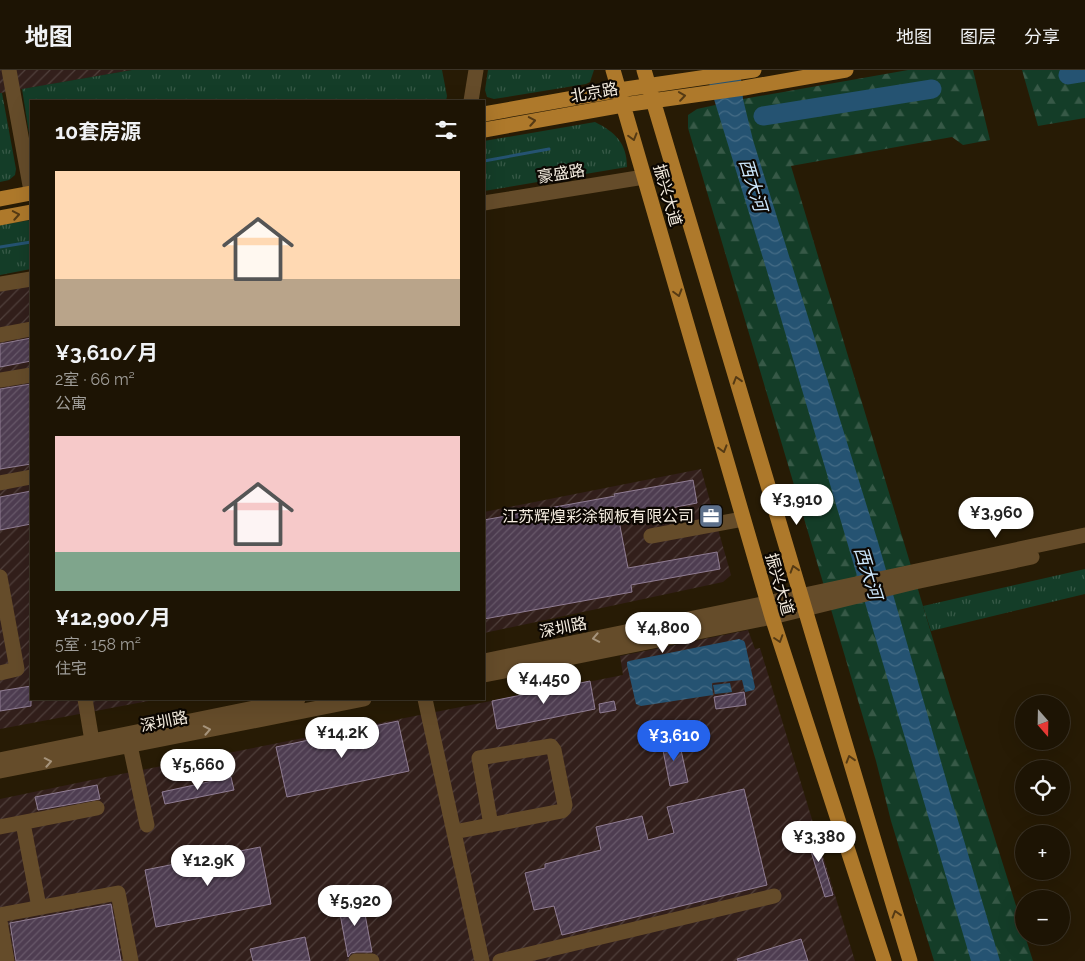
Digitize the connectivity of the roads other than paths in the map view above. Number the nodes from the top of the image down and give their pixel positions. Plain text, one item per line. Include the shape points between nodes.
1 (9, 70) edge
2 (476, 70) edge
3 (613, 70) edge
4 (644, 70) edge
5 (846, 70) edge
6 (748, 71) edge
7 (651, 93) junction
8 (621, 97) junction
9 (471, 100) edge
10 (485, 114) edge
11 (485, 130) edge
12 (644, 177) junction
13 (30, 186) edge
14 (30, 192) edge
15 (0, 198) edge
16 (485, 204) edge
17 (30, 212) edge
18 (0, 218) edge
19 (30, 279) edge
20 (0, 284) edge
21 (30, 329) edge
22 (0, 335) edge
23 (30, 375) edge
24 (0, 380) edge
25 (30, 478) edge
26 (0, 483) edge
27 (743, 518) junction
28 (1085, 535) edge
29 (651, 536) dead end
30 (1085, 546) edge
31 (0, 577) edge
32 (911, 578) junction
33 (803, 602) junction
34 (769, 610) junction
35 (485, 660) edge
36 (0, 673) edge
37 (485, 675) edge
38 (85, 700) edge
39 (286, 700) edge
40 (358, 700) edge
41 (425, 700) edge
42 (252, 703) edge
43 (129, 740) junction
44 (92, 741) junction
45 (0, 760) edge
46 (0, 771) edge
47 (97, 808) dead end
48 (24, 823) junction
49 (147, 825) dead end
50 (491, 825) junction
51 (0, 828) edge
52 (454, 832) junction
53 (774, 896) dead end
54 (39, 907) junction
55 (0, 915) edge
56 (0, 921) edge
57 (8, 961) edge
58 (131, 961) edge
59 (356, 961) edge
60 (372, 961) edge
61 (482, 961) edge
62 (500, 961) edge
63 (884, 961) edge
64 (910, 961) edge

1 - 13 street
2 - 9 street
3 - 8 main road, 振兴大道
4 - 7 main road, 振兴大道
7 -> 5 main road, 北京路 via 711,92
6 - 7 main road, 北京路
7 - 8 main road, 北京路
33 -> 7 main road, 振兴大道
8 - 10 main road, 北京路
11 -> 8 main road, 北京路
8 -> 12 main road, 振兴大道
12 - 16 street, 豪盛路
12 -> 27 main road, 振兴大道
14 - 15 main road
18 -> 17 main road
19 - 20 street
21 - 22 street
23 - 24 street
25 - 26 street
27 - 29 street
27 - 34 main road, 振兴大道
28 - 32 street
30 - 32 street
31 - 36 street via 18,670
32 - 33 street, 深圳路
33 - 34 street, 深圳路
64 -> 33 main road, 振兴大道
34 -> 35 street, 深圳路
34 - 37 street, 深圳路
34 -> 63 main road, 振兴大道
38 - 44 street
39 - 42 street, 深圳路
43 -> 40 street, 深圳路
41 - 52 street
42 - 43 street, 深圳路
43 - 44 street, 深圳路
46 -> 43 street, 深圳路
43 - 49 street
44 - 45 street, 深圳路
47 - 48 street
48 - 51 street
48 - 54 street
50 - 50 street via 562,812 564,804 551,746 479,758
50 - 52 street
52 - 61 street
53 - 62 street
54 - 55 street
54 - 58 street via 118,892
56 - 57 street
59 - 60 street

